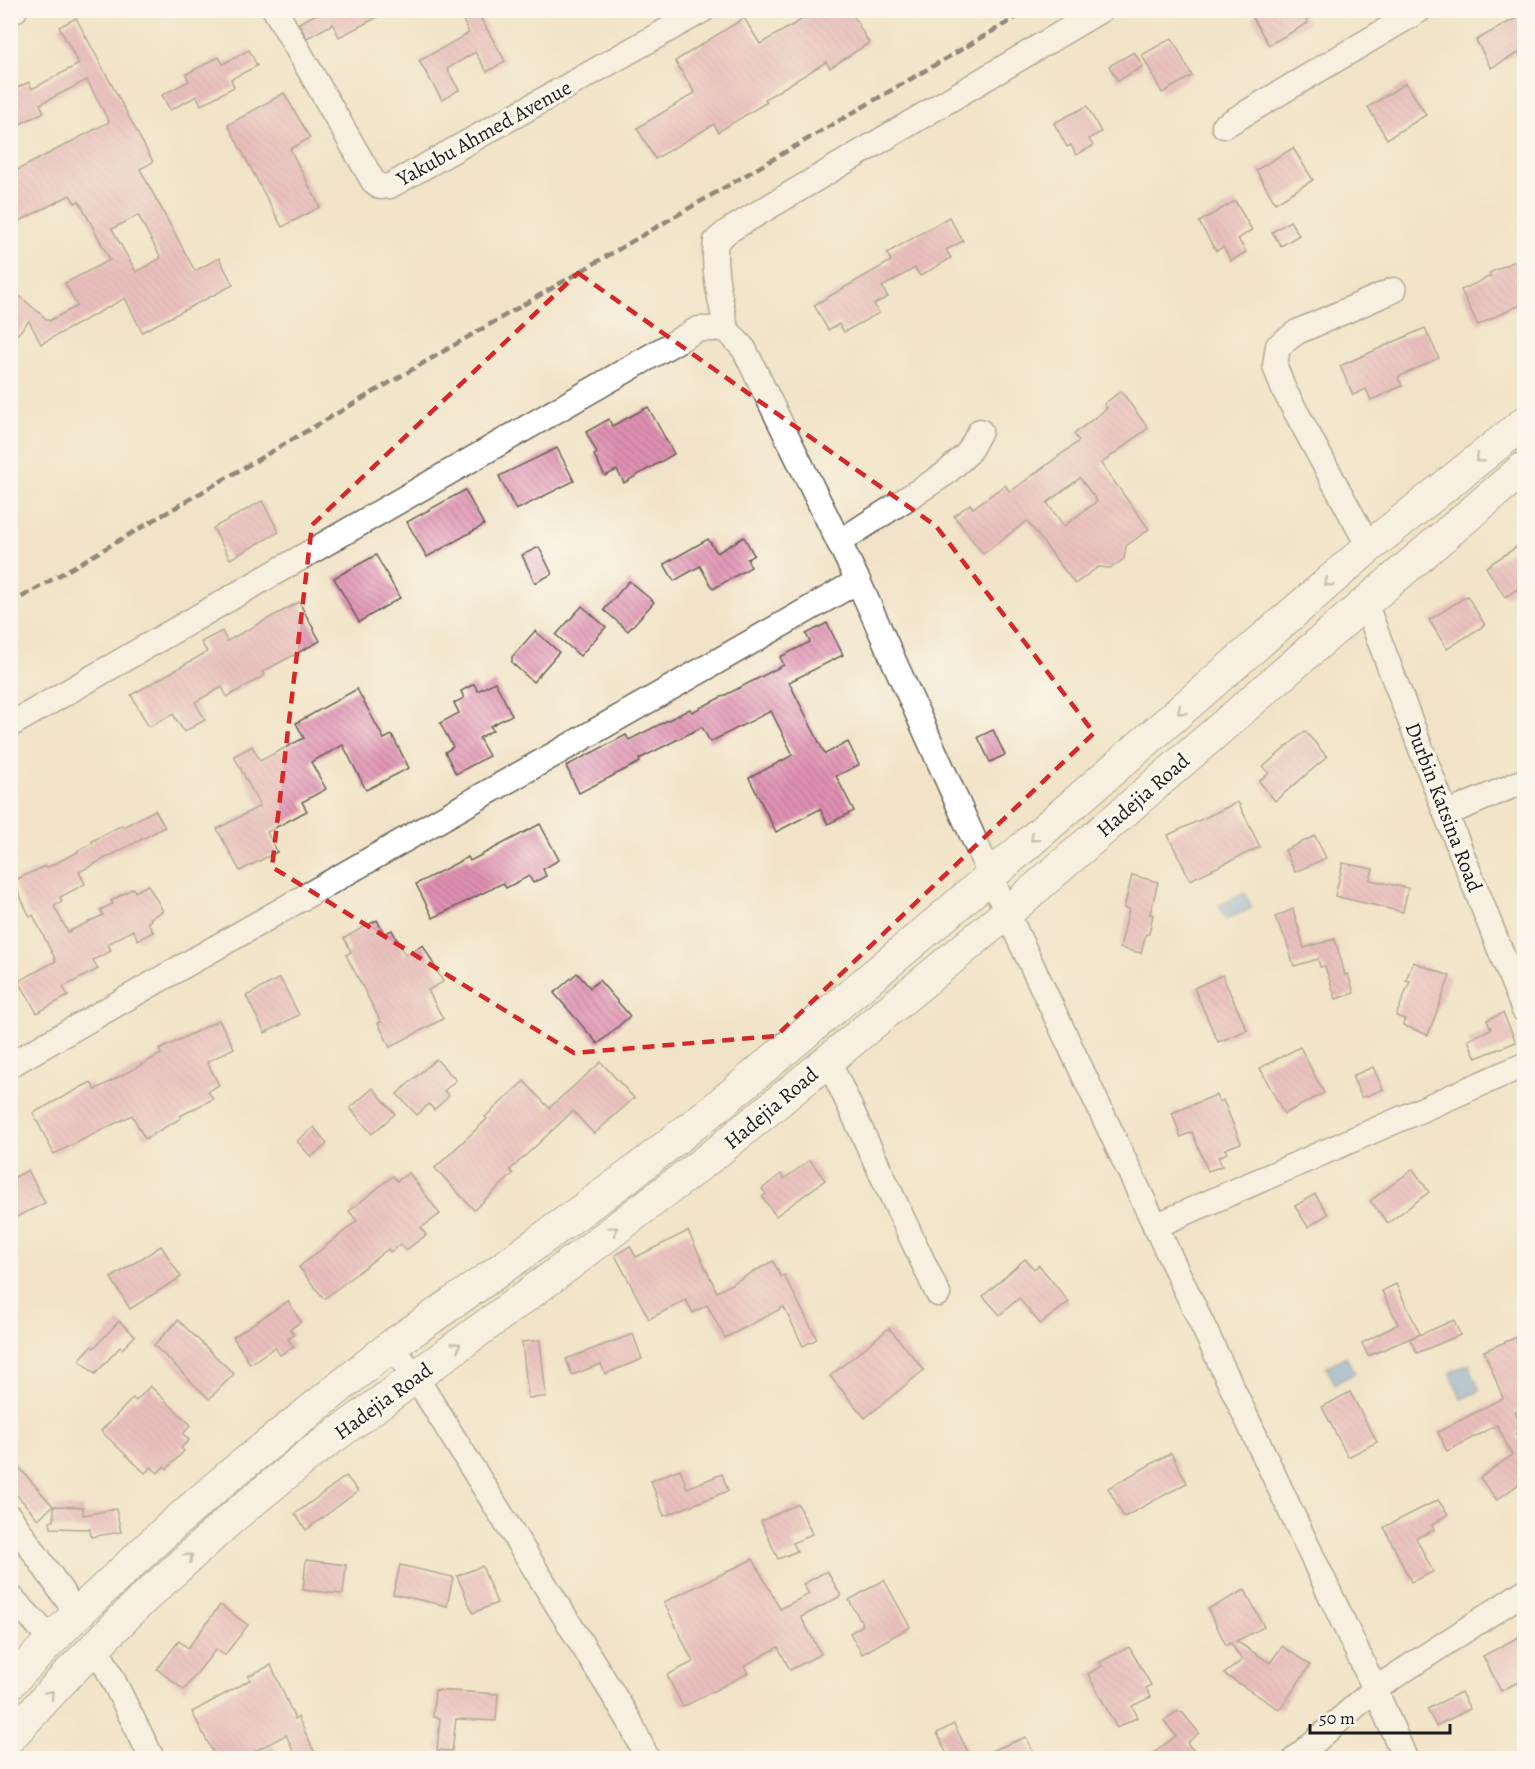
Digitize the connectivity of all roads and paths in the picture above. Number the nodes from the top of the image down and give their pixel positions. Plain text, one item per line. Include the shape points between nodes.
1 (15, 10) edge
2 (275, 10) edge
3 (703, 10) edge
4 (1101, 10) edge
5 (1420, 10) edge
6 (10, 13) edge
7 (1224, 126) dead end
8 (1394, 290) dead end
9 (726, 329) junction
10 (1524, 423) edge
11 (980, 431) dead end
12 (1524, 468) edge
13 (839, 542) junction
14 (1370, 547) junction
15 (858, 581) junction
16 (1365, 603) junction
17 (10, 725) edge
18 (1524, 781) edge
19 (1446, 814) junction
20 (990, 876) junction
21 (1007, 913) junction
22 (1524, 1010) edge
23 (828, 1060) junction
24 (10, 1065) edge
25 (1524, 1065) edge
26 (1155, 1226) junction
27 (938, 1294) dead end
28 (391, 1346) junction
29 (415, 1377) junction
30 (10, 1517) edge
31 (1524, 1592) edge
32 (10, 1596) edge
33 (77, 1614) junction
34 (52, 1640) junction
35 (96, 1646) junction
36 (10, 1683) edge
37 (1375, 1689) junction
38 (10, 1737) edge
39 (152, 1758) edge
40 (647, 1758) edge
41 (1296, 1758) edge
42 (1405, 1758) edge

1 - 6 street
2 - 3 street, Yakubu Ahmed Avenue via 373,181 381,187 390,186
4 - 9 street via 716,241
5 - 7 street
8 - 14 street via 1297,332 1278,346 1275,366 1283,388
9 - 13 street via 744,349
9 - 17 street via 698,329
10 -> 14 main road, Hadejia Road
11 - 13 street via 968,453 945,474
12 - 16 main road, Hadejia Road
13 - 15 street
14 -> 20 main road, Hadejia Road
15 - 20 street
15 - 24 street
16 - 19 street, Durbin Katsina Road
16 - 21 main road, Hadejia Road
18 - 19 street
19 - 22 street, Durbin Katsina Road
20 - 21 street
20 - 28 main road, Hadejia Road via 710,1112 617,1184
21 - 23 main road, Hadejia Road
21 - 26 street
23 - 27 street
29 -> 23 main road, Hadejia Road via 717,1152
25 - 26 street
26 - 37 street
28 - 29 street
28 - 33 main road, Hadejia Road via 230,1475
35 -> 29 main road, Hadejia Road via 233,1516
29 - 40 street via 628,1720
30 - 33 street
31 - 37 street
32 - 34 street
33 - 34 main road, Hadejia Road
34 - 36 main road, Hadejia Road
38 -> 35 main road, Hadejia Road
35 - 39 street
37 - 41 street
37 - 42 street

